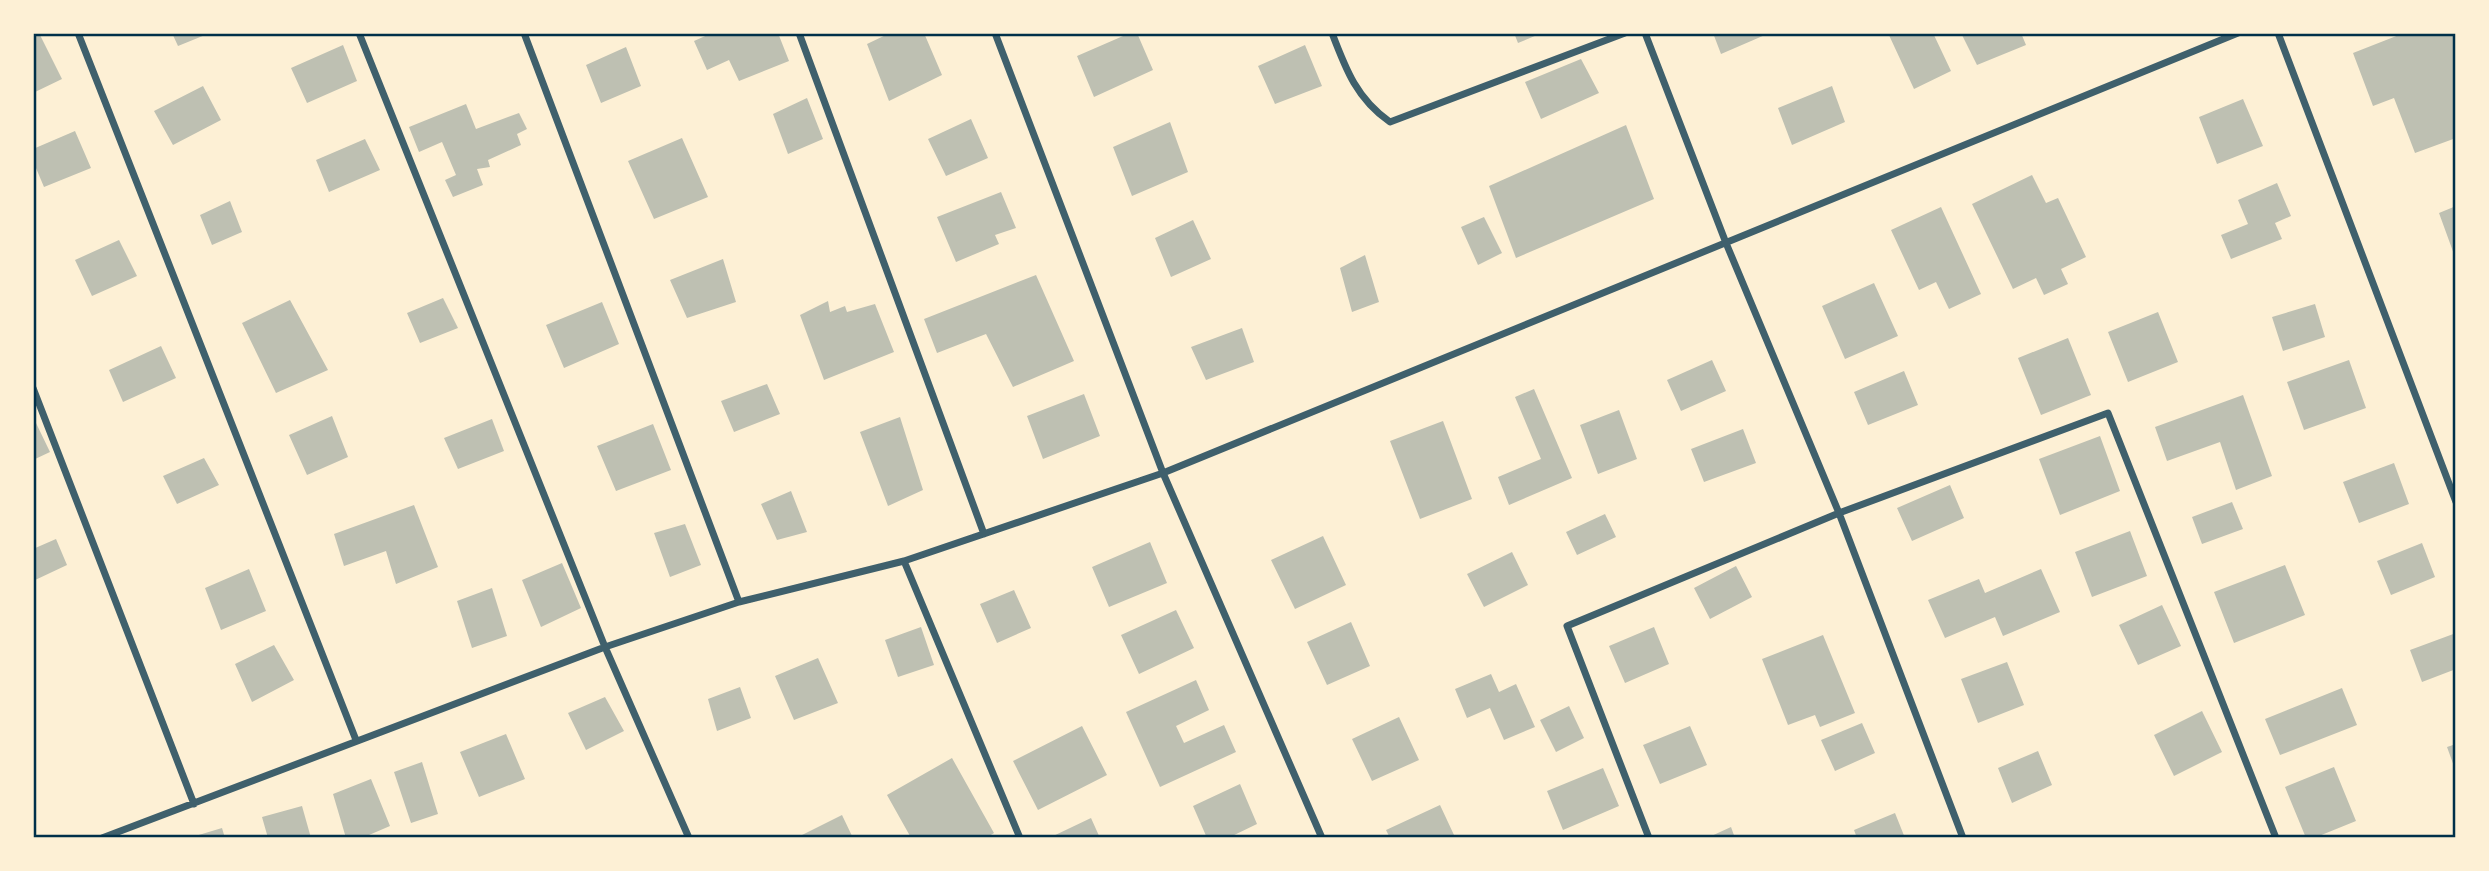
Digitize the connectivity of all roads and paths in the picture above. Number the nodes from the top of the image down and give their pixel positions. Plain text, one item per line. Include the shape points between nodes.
1 (78, 33) edge
2 (359, 33) edge
3 (524, 33) edge
4 (799, 33) edge
5 (995, 33) edge
6 (1332, 33) edge
7 (1625, 33) edge
8 (1645, 33) edge
9 (2238, 33) edge
10 (2278, 33) edge
11 (1726, 243) junction
12 (33, 388) edge
13 (1163, 473) junction
14 (2456, 502) edge
15 (1839, 513) junction
16 (984, 534) junction
17 (904, 561) junction
18 (740, 602) junction
19 (605, 647) junction
20 (356, 740) junction
21 (194, 804) junction
22 (102, 838) edge
23 (689, 838) edge
24 (1020, 838) edge
25 (1322, 838) edge
26 (1649, 838) edge
27 (1964, 838) edge
28 (2276, 838) edge

1 - 20 street
2 - 19 street
3 - 18 street
4 - 16 street
5 - 13 street
6 - 7 street via 1356,91 1390,122
8 - 11 street
9 - 11 street
10 - 14 street
11 - 13 street
11 - 15 street
12 - 21 street
13 - 16 street
13 - 25 street
15 - 26 street via 1567,626
15 - 27 street
15 - 28 street via 2108,413
16 - 17 street
17 - 18 street
17 - 24 street
18 - 19 street
19 - 20 street
19 - 23 street
20 - 21 street
21 - 22 street

